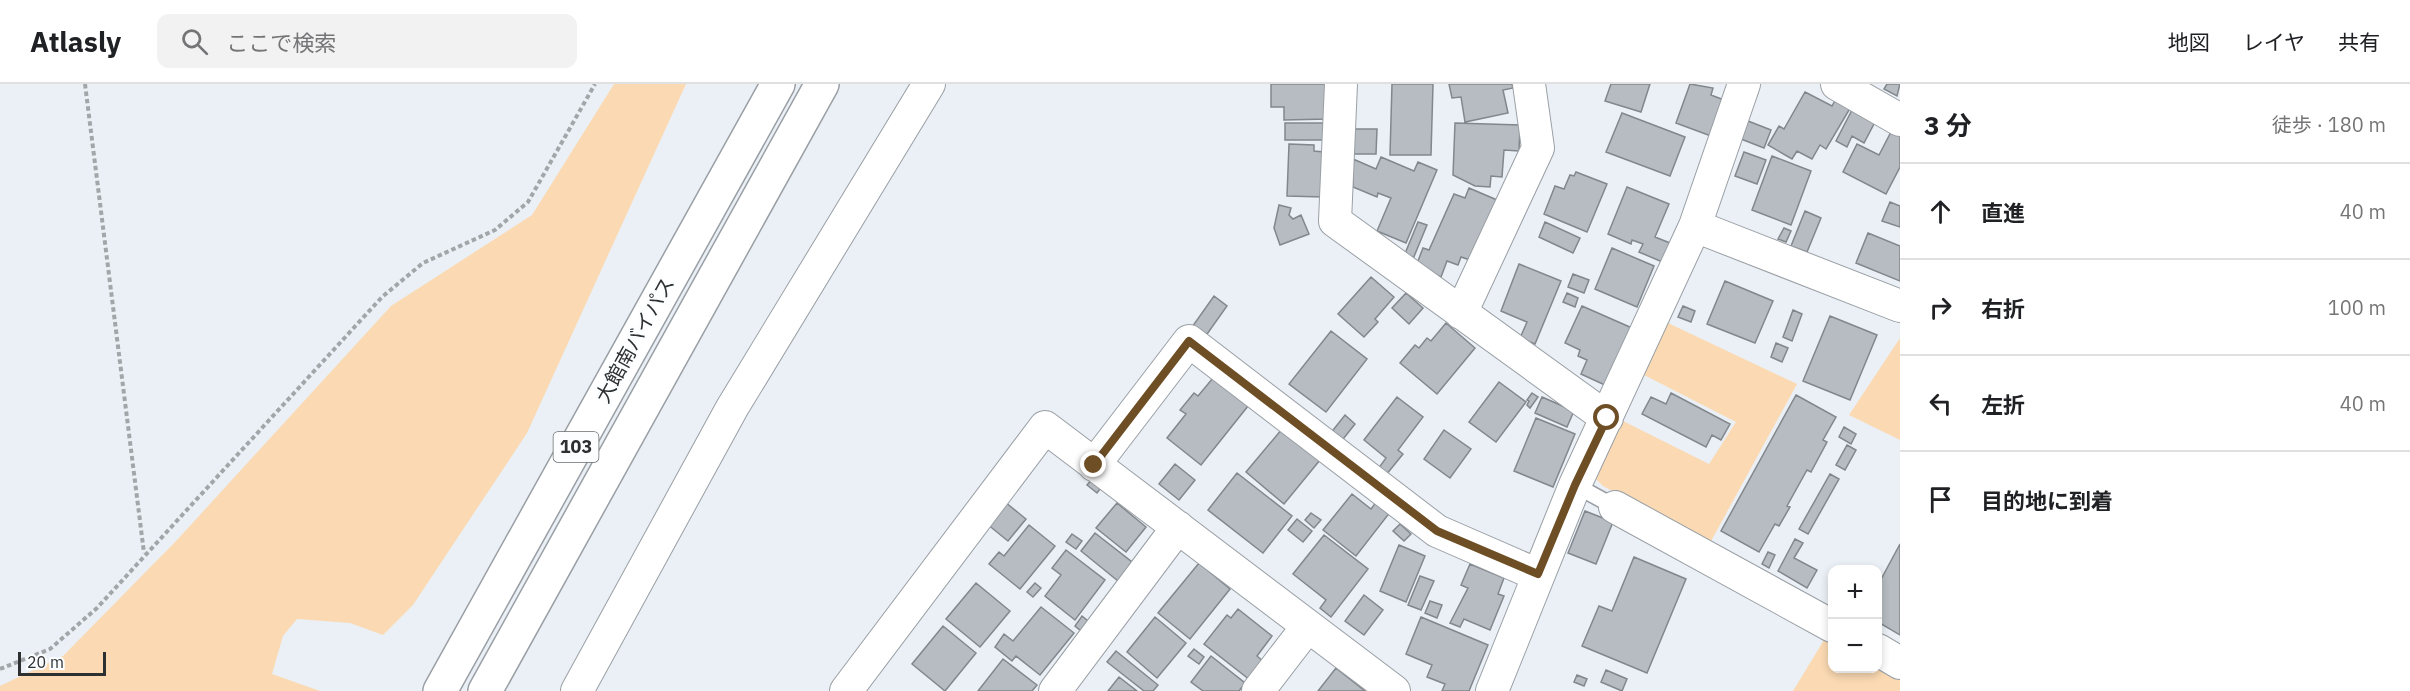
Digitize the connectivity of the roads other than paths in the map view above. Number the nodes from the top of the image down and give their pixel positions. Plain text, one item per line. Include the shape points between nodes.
1 (768, 84) edge
2 (778, 84) edge
3 (822, 84) edge
4 (832, 84) edge
5 (929, 84) edge
6 (1341, 84) edge
7 (1529, 84) edge
8 (1744, 84) edge
9 (1837, 84) edge
10 (1900, 120) edge
11 (712, 202) junction
12 (745, 222) junction
13 (1695, 226) junction
14 (1900, 306) edge
15 (1461, 313) junction
16 (1607, 418) junction
17 (1094, 465) junction
18 (1575, 485) junction
19 (1615, 507) joint
20 (1178, 527) junction
21 (1538, 574) junction
22 (1828, 623) edge
23 (1308, 626) junction
24 (1882, 652) edge
25 (1900, 663) edge
26 (440, 691) edge
27 (485, 691) edge
28 (578, 691) edge
29 (846, 691) edge
30 (1055, 691) edge
31 (1258, 691) edge
32 (1394, 691) edge
33 (1492, 691) edge

1 - 11 highway
2 - 11 highway, 大館南バイパス / 103
3 - 12 highway, 大館南バイパス / 103
4 - 12 highway
5 - 28 street via 732,408
6 - 15 street via 1335,221
7 - 15 street via 1538,148
8 - 13 street
9 - 10 street
11 - 26 highway, 大館南バイパス / 103
12 - 27 highway, 大館南バイパス / 103
13 - 14 street
13 - 16 street
15 - 16 street
16 - 18 street
17 - 20 street
17 - 21 street via 1189,341 1437,531
17 - 29 street via 1045,427
18 - 19 lane
18 - 21 street
19 - 22 street
20 - 23 street
20 - 30 street
21 - 33 street
23 - 31 street
23 - 32 street
24 - 25 street

